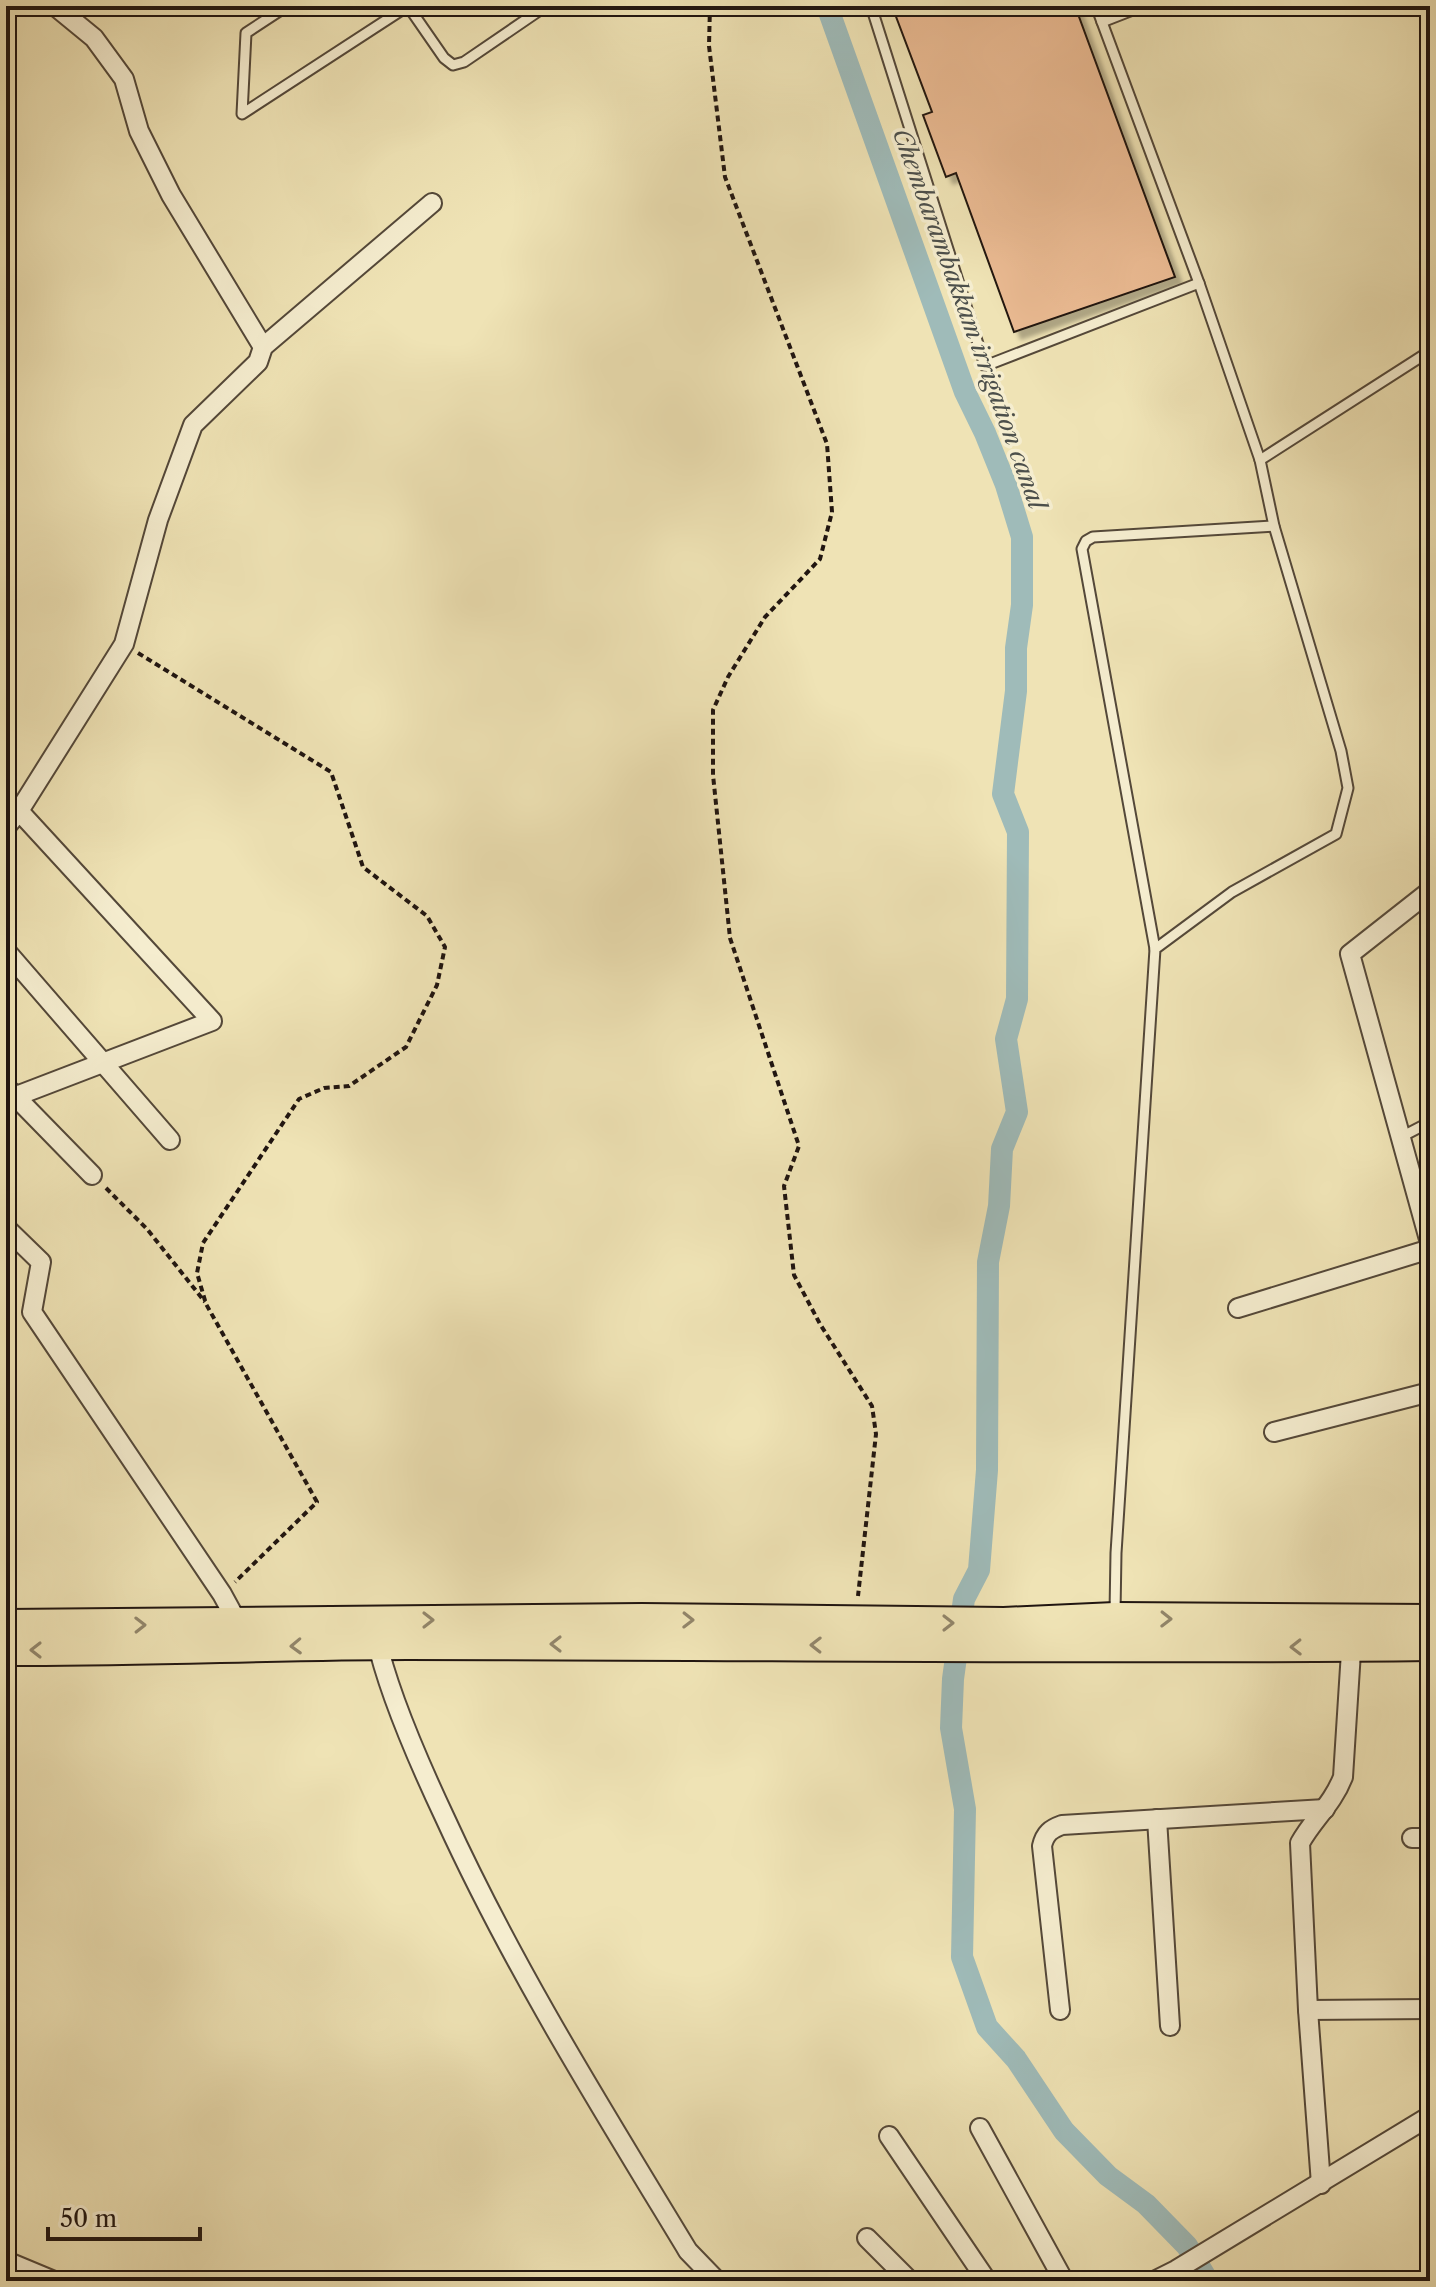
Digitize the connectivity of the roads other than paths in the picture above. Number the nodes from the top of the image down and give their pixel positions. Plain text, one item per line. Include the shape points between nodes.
1 (55, 6) edge
2 (287, 6) edge
3 (408, 6) edge
4 (546, 6) edge
5 (871, 6) edge
6 (1096, 6) edge
7 (1143, 6) edge
8 (1102, 22) junction
9 (432, 203) dead end
10 (1199, 283) junction
11 (263, 347) junction
12 (1430, 351) edge
13 (1260, 460) junction
14 (1274, 526) junction
15 (19, 811) junction
16 (6, 827) edge
17 (1430, 891) edge
18 (1155, 949) junction
19 (6, 951) edge
20 (101, 1063) junction
21 (9, 1094) edge
22 (1430, 1122) edge
23 (1401, 1137) junction
24 (170, 1140) dead end
25 (92, 1175) road end
26 (6, 1228) edge
27 (1430, 1246) edge
28 (1238, 1308) dead end
29 (1430, 1392) edge
30 (1274, 1432) dead end
31 (1115, 1618) junction
32 (1430, 1620) edge
33 (6, 1625) edge
34 (375, 1632) junction
35 (893, 1634) junction
36 (1352, 1634) junction
37 (241, 1635) junction
38 (1004, 1636) junction
39 (1430, 1645) edge
40 (1114, 1648) junction
41 (6, 1650) edge
42 (1325, 1809) junction
43 (1157, 1819) junction
44 (1430, 2009) edge
45 (1060, 2010) dead end
46 (1308, 2010) junction
47 (1170, 2026) dead end
48 (1430, 2116) edge
49 (980, 2128) dead end
50 (889, 2136) dead end
51 (1321, 2184) junction
52 (867, 2238) dead end
53 (6, 2261) edge
54 (1164, 2278) edge
55 (54, 2281) edge
56 (715, 2281) edge
57 (910, 2281) edge
58 (987, 2281) edge
59 (1064, 2281) edge

1 - 11 street via 94,38 124,79 139,131 171,195
2 - 3 lane via 246,33 242,114
3 - 4 lane via 453,65
5 - 10 lane via 985,366
6 - 8 lane
7 - 8 lane
8 - 10 lane
9 - 11 street
10 - 13 lane
11 - 15 street via 258,362 193,425 158,520 124,644
12 - 13 lane
13 - 14 lane
14 - 18 lane via 1341,751 1348,788 1343,813 1336,834 1232,892
14 - 18 lane via 1093,537 1082,549
15 - 16 street
15 - 20 street via 212,1021
17 - 23 street via 1350,954
18 - 31 lane
19 - 20 street
20 - 21 street
20 - 24 street
21 - 25 street
22 - 23 lane
23 - 27 street
26 - 37 street via 41,1262 32,1312 222,1594
27 - 28 street
29 - 30 street
31 -> 36 main road
31 - 38 main road
31 - 40 lane
32 - 36 main road
33 -> 37 main road
35 -> 34 main road
34 -> 35 main road via 642,1619 855,1622
34 - 37 main road
34 - 56 street via 429,1784 482,1899 541,2008 688,2251
35 - 38 main road
36 - 39 main road
36 -> 40 main road
36 - 42 street via 1343,1777
37 -> 41 main road
38 - 40 main road
42 - 43 street
42 - 46 street via 1300,1843
43 - 45 street via 1062,1825 1044,1837
43 - 47 street
44 - 46 street
46 - 51 street
48 - 51 street
49 - 59 street
50 - 58 street
51 - 54 street
52 - 57 street
53 - 55 street

